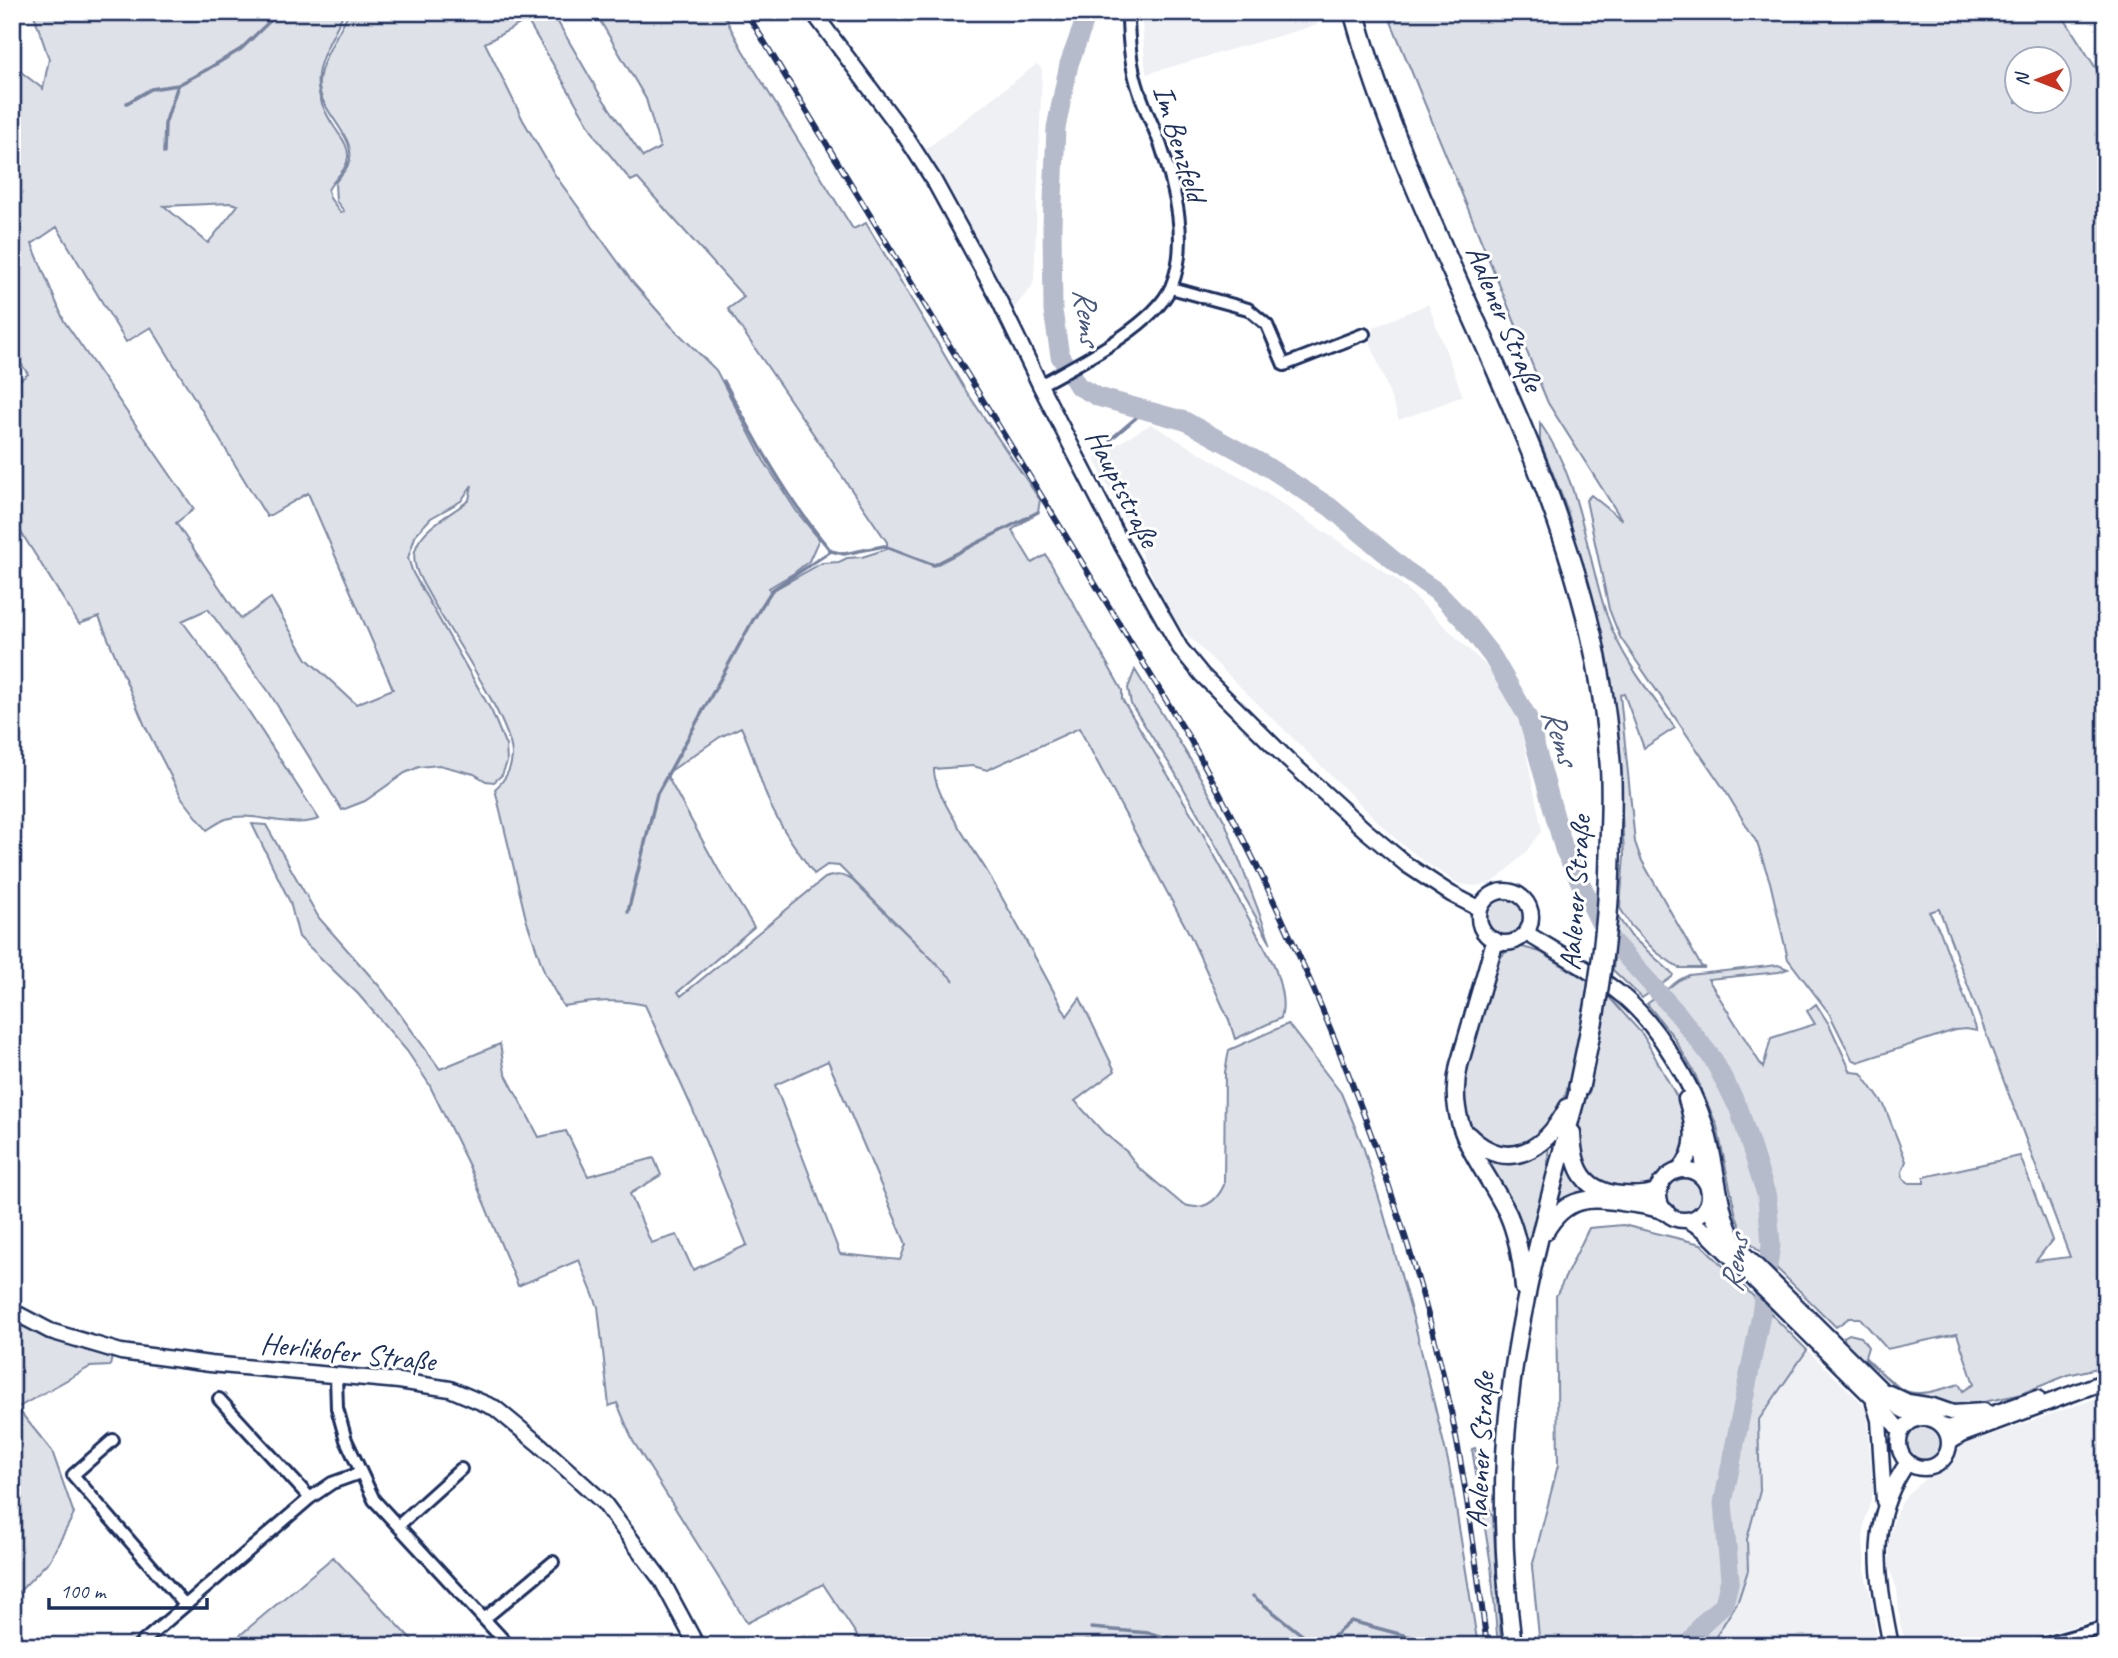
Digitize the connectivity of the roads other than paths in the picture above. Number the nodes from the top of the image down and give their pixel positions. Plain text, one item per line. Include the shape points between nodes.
1 (813, 12) edge
2 (1128, 12) edge
3 (1354, 12) edge
4 (1171, 288) junction
5 (1364, 334) dead end
6 (1040, 386) junction
7 (1480, 909) junction
8 (1526, 933) junction
9 (1496, 941) junction
10 (1603, 981) junction
11 (1580, 1087) junction
12 (1696, 1103) junction
13 (1572, 1115) junction
14 (1464, 1132) junction
15 (1679, 1170) junction
16 (1705, 1181) junction
17 (1661, 1184) junction
18 (1708, 1203) junction
19 (1666, 1212) junction
20 (1688, 1220) junction
21 (1539, 1243) junction
22 (1742, 1259) junction
23 (1526, 1304) junction
24 (12, 1311) edge
25 (336, 1377) junction
26 (2098, 1382) edge
27 (1876, 1393) junction
28 (219, 1399) dead end
29 (2010, 1407) junction
30 (1918, 1418) junction
31 (1945, 1428) junction
32 (1901, 1432) junction
33 (113, 1440) dead end
34 (1949, 1443) junction
35 (1908, 1462) junction
36 (461, 1469) dead end
37 (360, 1473) junction
38 (310, 1499) junction
39 (1884, 1506) junction
40 (398, 1525) junction
41 (553, 1562) dead end
42 (185, 1605) junction
43 (484, 1619) junction
44 (2106, 1627) edge
45 (138, 1646) edge
46 (509, 1646) edge
47 (697, 1646) edge
48 (1513, 1646) edge
49 (1891, 1646) edge
50 (2038, 1646) edge

1 - 6 main road, Hauptstraße via 933,179
2 - 4 street, Im Benzfeld via 1132,68 1174,193 1180,248
3 - 11 highway, Aalener Straße, bridge via 1389,119 1552,506 1581,596 1599,679 1611,763 1610,857 1594,1013
4 - 5 street via 1248,309 1267,325 1284,365
4 - 6 street, Im Benzfeld via 1130,332
6 - 7 main road, Hauptstraße via 1169,632 1197,669 1376,839 1429,880
7 - 8 main road via 1499,891 1516,893 1531,911
7 - 9 main road via 1480,924
8 - 9 main road via 1512,942
8 - 10 main road
9 - 14 main road via 1455,1078 1455,1103
10 - 12 main road via 1647,1022
10 - 15 main road via 1650,1040 1686,1098 1693,1138 1690,1154
11 - 13 main road, Aalener Straße
11 - 14 main road via 1551,1134 1529,1152 1501,1155
12 - 16 main road
12 - 22 main road via 1724,1215
13 - 17 main road via 1574,1155 1589,1183 1605,1193 1634,1196 1656,1192
13 - 21 main road, Aalener Straße
14 - 23 main road via 1513,1227
15 - 16 main road via 1692,1171
15 - 17 main road
16 - 18 main road
17 - 19 main road via 1659,1198
18 - 20 main road
18 - 22 main road via 1714,1221
19 - 20 main road
19 - 21 main road via 1645,1205 1584,1200 1561,1211
20 - 22 main road
21 - 23 main road, Aalener Straße
22 - 27 main road via 1790,1301
22 - 27 main road via 1790,1317
23 - 48 main road, Aalener Straße via 1505,1454 1503,1516
24 - 25 main road, Herlikofer Straße via 50,1331 121,1353
25 - 37 street via 337,1408
25 - 47 main road, Herlikofer Straße via 450,1389 495,1408 604,1503 662,1581
26 - 29 main road
26 - 34 main road
27 - 29 main road via 1953,1413
27 - 30 main road
27 - 32 main road
27 - 39 main road
28 - 38 street
29 - 31 main road
30 - 31 main road via 1933,1419
30 - 32 main road
31 - 34 main road
32 - 35 main road via 1899,1448
33 - 42 street via 73,1475
34 - 35 main road via 1934,1466 1920,1468
35 - 39 main road
36 - 40 street
37 - 38 street via 332,1483
37 - 40 street via 374,1500
38 - 42 street
39 - 49 main road via 1878,1554
40 - 43 street
41 - 43 street
42 - 45 street
43 - 46 street
44 - 50 street

